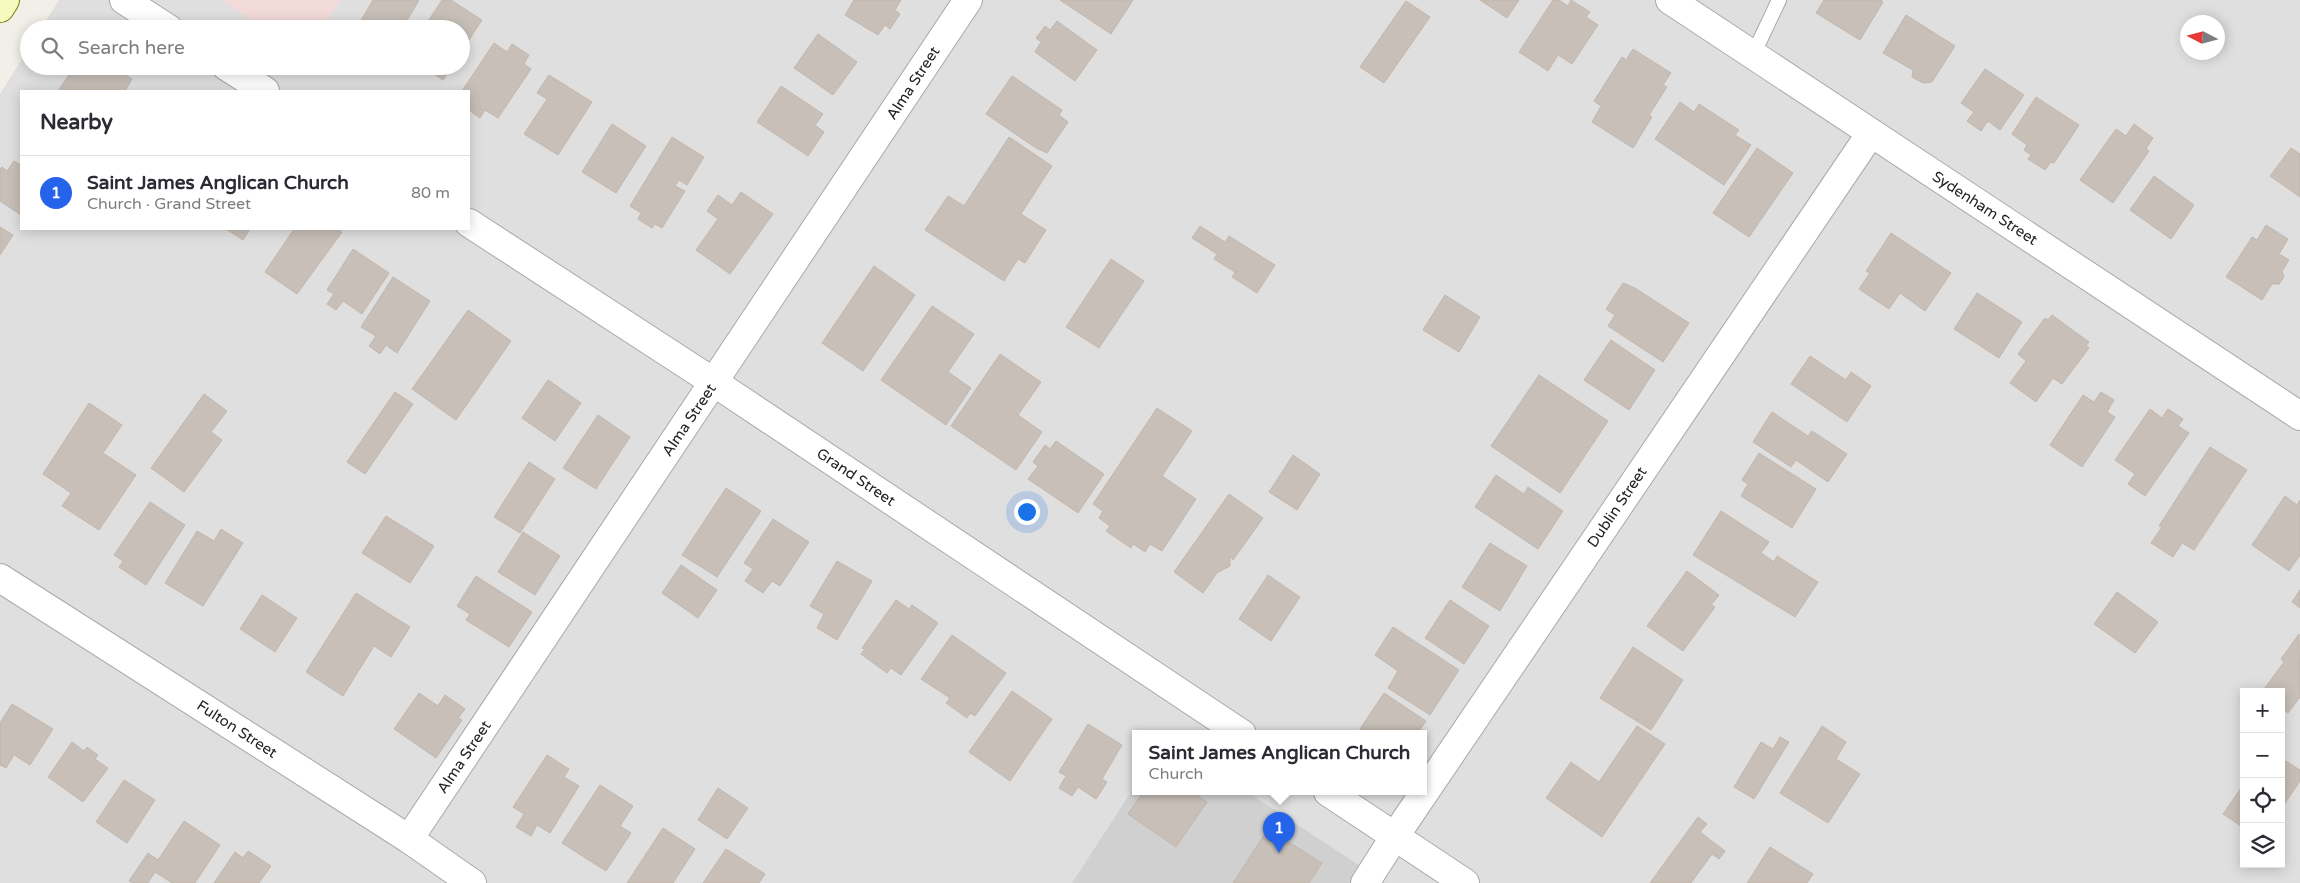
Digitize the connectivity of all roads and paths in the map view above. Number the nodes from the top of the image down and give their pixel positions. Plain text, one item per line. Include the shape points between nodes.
1 (5, 0) edge
2 (124, 0) edge
3 (968, 0) edge
4 (1670, 0) edge
5 (1779, 0) edge
6 (0, 8) edge
7 (154, 20) edge
8 (1753, 55) junction
9 (240, 75) edge
10 (263, 90) edge
11 (1871, 133) junction
12 (470, 225) edge
13 (714, 383) junction
14 (2300, 416) edge
15 (0, 578) edge
16 (1236, 730) edge
17 (1427, 789) edge
18 (1333, 795) edge
19 (1423, 795) edge
20 (1395, 836) junction
21 (409, 840) junction
22 (472, 883) edge
23 (1365, 883) edge
24 (1465, 883) edge

1 - 6 main road
2 - 7 street
3 - 13 street, Alma Street
4 - 8 street, Sydenham Street
5 - 8 lane
8 - 11 street, Sydenham Street
9 - 10 street
11 - 14 street, Sydenham Street
11 - 17 street, Dublin Street
12 - 13 street, Grand Street
13 - 16 street, Grand Street
13 - 21 street, Alma Street
15 - 21 street, Fulton Street
18 - 20 street
19 - 20 street, Dublin Street
20 - 23 street, Dublin Street
20 - 24 street
21 - 22 street, Fulton Street

